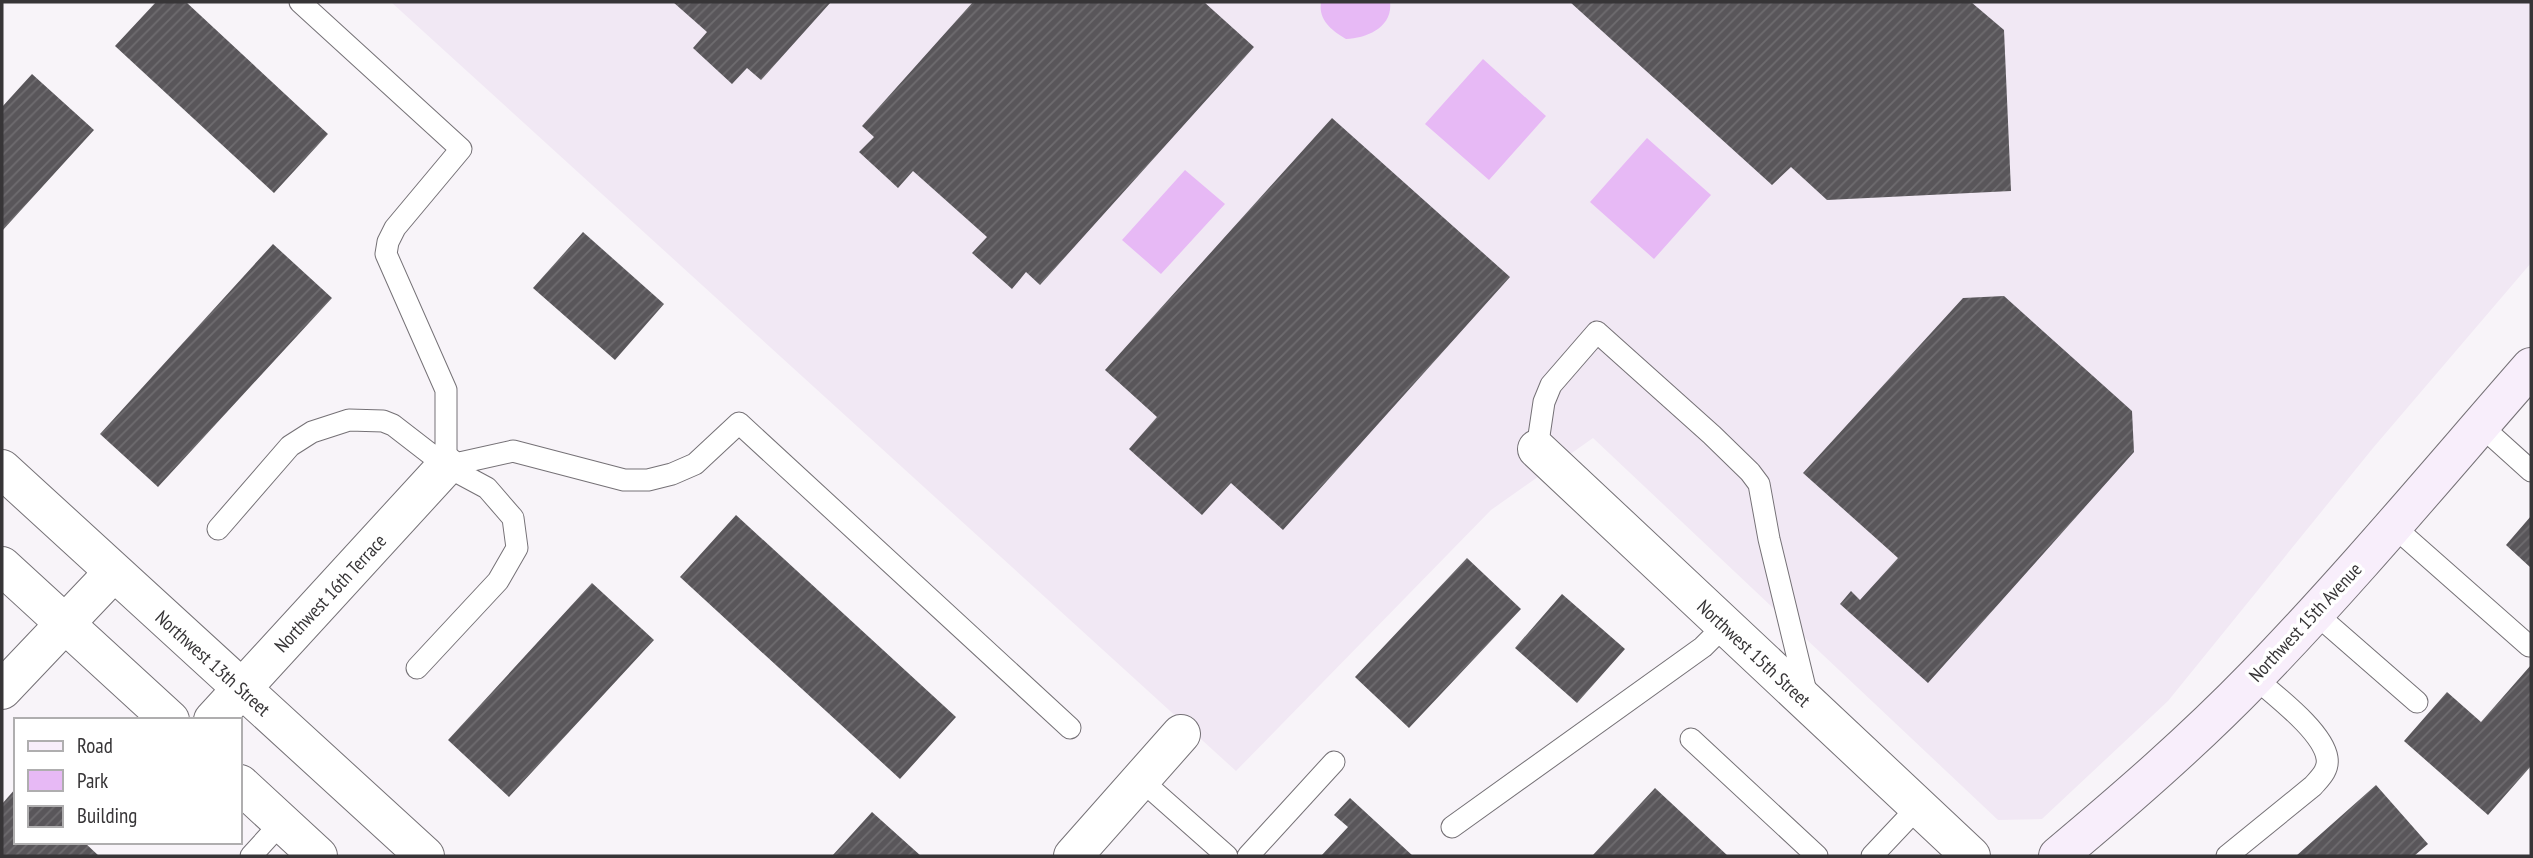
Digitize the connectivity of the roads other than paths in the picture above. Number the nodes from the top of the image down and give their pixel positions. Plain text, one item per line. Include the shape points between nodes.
1 (300, 2) edge
2 (2531, 367) edge
3 (2480, 425) junction
4 (1537, 449) joint
5 (446, 466) junction
6 (2, 469) edge
7 (2531, 471) edge
8 (2392, 525) junction
9 (218, 529) dead end
10 (2, 566) edge
11 (114, 572) junction
12 (2315, 613) junction
13 (64, 623) junction
14 (1725, 625) junction
15 (2529, 646) dead end
16 (417, 668) dead end
17 (2254, 677) junction
18 (242, 688) junction
19 (2, 691) edge
20 (2417, 702) dead end
21 (1809, 704) junction
22 (168, 718) edge
23 (215, 718) edge
24 (1070, 728) dead end
25 (1181, 734) dead end
26 (1691, 739) dead end
27 (1334, 762) dead end
28 (1141, 780) junction
29 (242, 786) edge
30 (1919, 806) junction
31 (281, 823) junction
32 (1452, 827) dead end
33 (251, 856) edge
34 (318, 856) edge
35 (425, 856) edge
36 (1073, 856) edge
37 (1227, 856) edge
38 (1248, 856) edge
39 (1816, 856) edge
40 (1872, 856) edge
41 (1972, 856) edge
42 (2058, 856) edge
43 (2227, 856) edge

1 - 5 lane via 461,149 395,228 386,254 446,390
2 - 3 street, Northwest 15th Avenue
3 - 7 lane
3 - 8 street, Northwest 15th Avenue
4 - 14 street, Northwest 15th Street
4 - 21 lane via 1551,384 1597,332 1712,435 1759,484
5 - 9 lane via 394,425 349,420 332,424 290,446
5 - 16 lane via 497,498 513,518 517,548 498,582
5 - 18 street, Northwest 16th Terrace
5 - 24 lane via 513,451 624,480 648,480 695,464 739,423
6 - 11 street, Northwest 13th Street
8 - 12 street, Northwest 15th Avenue
8 - 15 lane
10 - 13 street
11 - 13 street
11 - 18 street, Northwest 13th Street
12 - 17 street, Northwest 15th Avenue
12 - 20 lane
13 - 19 street
13 - 22 street
14 - 21 street, Northwest 15th Street
14 - 32 lane via 1703,648
17 - 42 street, Northwest 15th Avenue via 2153,775
17 - 43 lane via 2312,732 2327,760 2324,773 2313,786
18 - 23 street, Northwest 16th Terrace
18 - 35 street, Northwest 13th Street
21 - 30 street, Northwest 15th Street
25 - 28 street
26 - 39 lane
27 - 38 lane
28 - 36 street
28 - 37 lane
29 - 31 street
30 - 40 lane
30 - 41 street, Northwest 15th Street
31 - 33 lane
31 - 34 street

